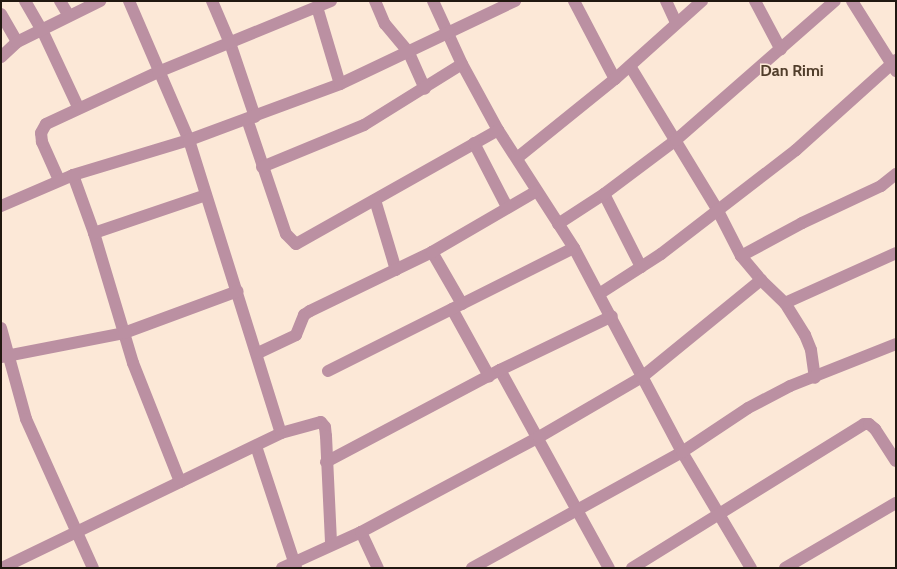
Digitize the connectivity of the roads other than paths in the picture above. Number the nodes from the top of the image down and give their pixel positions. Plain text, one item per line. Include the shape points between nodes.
1 (25, 1) edge
2 (60, 1) edge
3 (100, 1) edge
4 (129, 1) edge
5 (212, 1) edge
6 (331, 1) edge
7 (375, 1) edge
8 (433, 1) edge
9 (515, 1) edge
10 (574, 1) edge
11 (666, 1) edge
12 (702, 1) edge
13 (755, 1) edge
14 (835, 1) edge
15 (852, 1) edge
16 (492, 6) edge
17 (317, 7) junction
18 (1, 14) edge
19 (69, 16) junction
20 (676, 22) junction
21 (42, 30) junction
22 (449, 32) junction
23 (17, 42) junction
24 (230, 43) junction
25 (780, 50) junction
26 (409, 53) junction
27 (1, 57) edge
28 (462, 64) junction
29 (894, 65) edge
30 (630, 66) junction
31 (158, 72) junction
32 (615, 79) junction
33 (340, 84) junction
34 (425, 89) junction
35 (78, 107) junction
36 (251, 118) junction
37 (498, 130) junction
38 (189, 140) junction
39 (676, 140) junction
40 (474, 143) junction
41 (517, 158) junction
42 (262, 167) junction
43 (896, 174) edge
44 (73, 175) junction
45 (59, 180) junction
46 (537, 191) junction
47 (604, 194) junction
48 (206, 195) junction
49 (375, 200) junction
50 (1, 206) edge
51 (507, 207) junction
52 (717, 209) junction
53 (558, 224) junction
54 (94, 233) junction
55 (574, 248) junction
56 (432, 252) junction
57 (896, 253) edge
58 (741, 256) junction
59 (641, 267) junction
60 (396, 270) junction
61 (761, 280) junction
62 (238, 291) junction
63 (599, 294) junction
64 (785, 303) junction
65 (457, 306) junction
66 (612, 316) junction
67 (1, 328) edge
68 (124, 333) junction
69 (896, 344) edge
70 (258, 353) junction
71 (4, 357) edge
72 (328, 371) dead end
73 (494, 373) junction
74 (642, 377) junction
75 (815, 378) junction
76 (281, 433) junction
77 (539, 437) junction
78 (256, 446) junction
79 (682, 452) junction
80 (896, 461) edge
81 (326, 462) junction
82 (180, 482) junction
83 (896, 503) edge
84 (577, 512) junction
85 (720, 515) junction
86 (79, 531) junction
87 (361, 532) junction
88 (332, 544) junction
89 (295, 565) edge
90 (2, 568) edge
91 (94, 568) edge
92 (282, 568) edge
93 (378, 568) edge
94 (472, 568) edge
95 (609, 568) edge
96 (632, 568) edge
97 (751, 568) edge
98 (785, 568) edge

1 - 21 street
2 - 19 street
3 - 19 street
4 - 31 street via 144,31
5 - 24 street
6 - 17 street
7 - 26 street via 386,24
8 - 22 street
9 - 16 street
10 - 32 street
11 - 20 street
12 - 20 street
13 - 25 street
14 - 25 street
15 - 29 street
16 - 22 street
17 - 24 street
17 - 33 street
18 - 23 street
19 - 21 street
20 - 30 street
21 - 23 street
21 - 35 street
22 - 26 street
22 - 28 street
23 - 27 street
24 - 31 street
24 - 36 street
25 - 39 street
26 - 33 street
26 - 34 street
28 - 34 street
28 - 37 street
29 - 52 street via 796,150
30 - 32 street
30 - 39 street
31 - 35 street
31 - 38 street
32 - 41 street
33 - 36 street
34 - 42 street via 364,125
35 - 45 street via 46,124 41,133 42,142
36 - 38 street
36 - 42 street
37 - 40 street
37 - 41 street
38 - 44 street
38 - 48 street
39 - 47 street
39 - 52 street
40 - 49 street
40 - 51 street
41 - 46 street
42 - 49 street via 286,234 296,244
43 - 58 street via 881,186 802,223
44 - 45 street
44 - 54 street
45 - 50 street
46 - 51 street
46 - 53 street
47 - 53 street
47 - 59 street
48 - 54 street
48 - 62 street
49 - 60 street
51 - 56 street
52 - 58 street
52 - 59 street
53 - 55 street
54 - 68 street
55 - 63 street
55 - 65 street
56 - 60 street
56 - 65 street
57 - 64 street
58 - 61 street
59 - 63 street
60 - 70 street via 310,311 304,315 296,334
61 - 64 street
61 - 74 street
62 - 68 street
62 - 70 street
63 - 66 street
64 - 75 street via 808,342
65 - 72 street
65 - 73 street
66 - 73 street
66 - 74 street
67 - 71 street
68 - 71 street
68 - 82 street via 133,363
69 - 75 street
70 - 76 street
71 - 86 street via 37,447
73 - 77 street
73 - 81 street
74 - 77 street
74 - 79 street
75 - 79 street via 790,386 748,408
76 - 78 street
76 - 81 street via 324,423
77 - 84 street
77 - 87 street
78 - 82 street
78 - 89 street
79 - 84 street
79 - 85 street
80 - 85 street via 875,429 869,424 864,424
81 - 88 street
82 - 86 street
83 - 98 street
84 - 94 street
84 - 95 street
85 - 96 street
85 - 97 street
86 - 90 street
86 - 91 street
87 - 88 street
87 - 93 street
88 - 89 street
89 - 92 street

